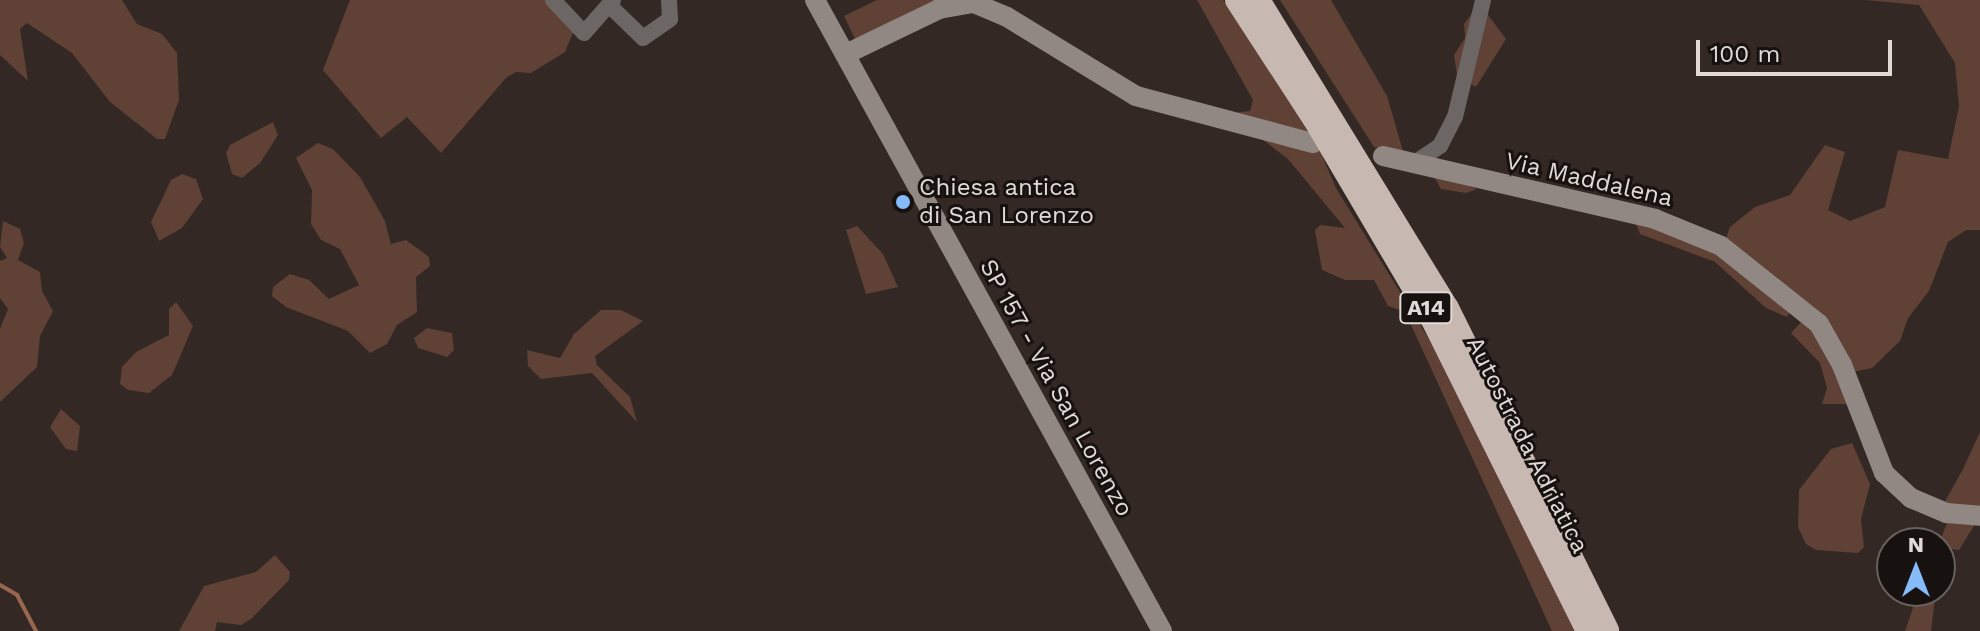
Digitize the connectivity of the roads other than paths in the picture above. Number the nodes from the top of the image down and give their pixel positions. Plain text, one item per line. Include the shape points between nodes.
1 (553, 0) edge
2 (669, 0) edge
3 (815, 0) edge
4 (1237, 0) edge
5 (1258, 0) edge
6 (1483, 0) edge
7 (612, 3) edge
8 (846, 54) junction
9 (1313, 143) dead end
10 (1383, 156) dead end
11 (1416, 162) junction
12 (1980, 516) edge
13 (1162, 631) edge
14 (1588, 631) edge
15 (1607, 631) edge

1 - 7 street via 584,33
2 - 7 street via 670,19 643,38
3 - 8 street, SP 157 - Via San Lorenzo
4 - 14 highway, Autostrada Adriatica / A14 via 1432,318
5 - 15 highway, Autostrada Adriatica / A14 via 1447,308
6 - 11 street via 1455,117 1440,146
8 - 9 street via 939,9 974,3 1007,17 1136,96
8 - 13 street, SP 157 - Via San Lorenzo
10 - 11 street, Via Maddalena
11 - 12 street, Via Maddalena via 1655,219 1721,246 1819,324 1842,365 1884,473 1911,498 1947,513

